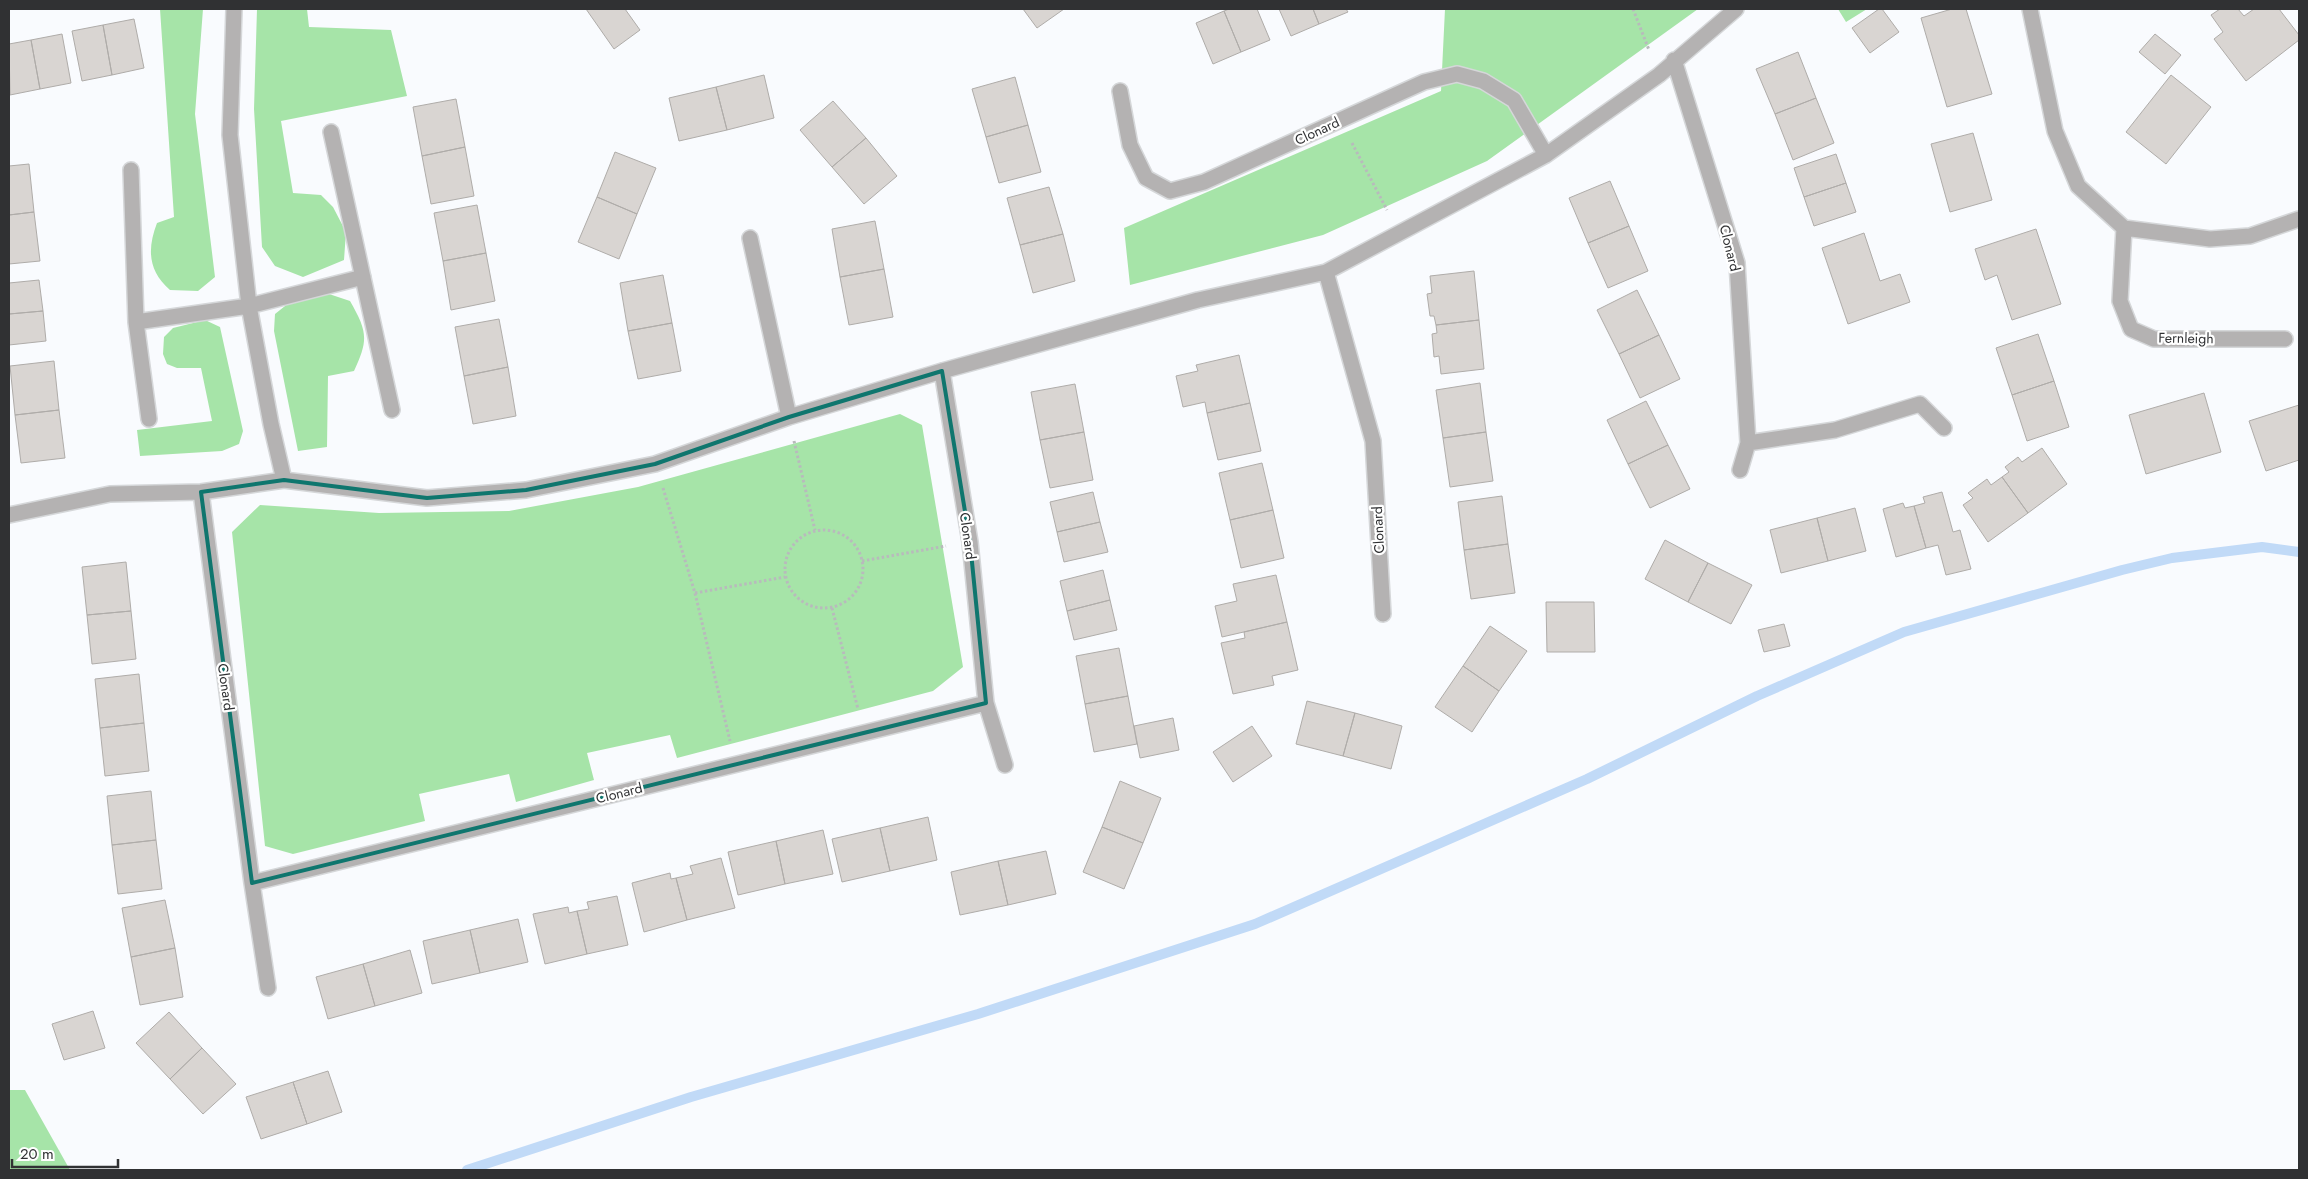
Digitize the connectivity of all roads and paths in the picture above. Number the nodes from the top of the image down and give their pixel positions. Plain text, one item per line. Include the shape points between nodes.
1 (234, 9) edge
2 (1633, 9) edge
3 (1736, 9) edge
4 (2030, 9) edge
5 (1674, 60) junction
6 (1659, 75) junction
7 (1120, 92) dead end
8 (1340, 120) junction
9 (331, 132) dead end
10 (1546, 155) junction
11 (131, 170) dead end
12 (2299, 219) edge
13 (2124, 228) junction
14 (1399, 233) junction
15 (750, 238) dead end
16 (1326, 272) junction
17 (363, 277) junction
18 (249, 306) junction
19 (136, 322) junction
20 (2285, 339) dead end
21 (942, 371) junction
22 (392, 410) dead end
23 (789, 417) junction
24 (149, 419) dead end
25 (1944, 428) dead end
26 (1748, 442) junction
27 (655, 464) junction
28 (1740, 470) dead end
29 (284, 480) junction
30 (200, 492) junction
31 (9, 514) edge
32 (816, 530) junction
33 (970, 542) junction
34 (862, 561) junction
35 (785, 577) junction
36 (696, 593) junction
37 (832, 608) junction
38 (1383, 614) dead end
39 (986, 703) junction
40 (864, 733) junction
41 (736, 764) junction
42 (1005, 765) dead end
43 (252, 883) junction
44 (268, 988) dead end

1 - 18 street via 230,135
2 - 6 path
3 - 5 street
4 - 13 street via 2056,131 2078,186
5 - 6 street
5 - 26 street, Clonard via 1737,262
6 - 10 street
7 - 8 street, Clonard via 1130,145 1146,178 1170,191 1204,182
8 - 10 street, Clonard via 1424,82 1456,74 1483,80 1514,100
8 - 14 path
9 - 17 street
10 - 14 street
11 - 19 street
12 - 13 street via 2250,236 2210,239
13 - 20 street, Fernleigh via 2120,300 2131,329 2154,339
14 - 16 street
15 - 23 street
16 - 21 street via 1198,300
16 - 38 street, Clonard via 1373,441
17 - 18 street
17 - 22 street
18 - 19 street
18 - 29 street
19 - 24 street
21 - 23 street
21 - 33 street, Clonard
23 - 27 street
23 - 32 path
25 - 26 street via 1920,404 1835,430
26 - 28 street, Clonard
27 - 29 street via 526,490 426,498
27 - 36 path
29 - 30 street
30 - 31 street via 110,494
30 - 43 street, Clonard
32 - 34 path via 831,530 845,536 856,547
32 - 35 path via 801,536 790,547 784,562
33 - 34 path
33 - 39 street, Clonard
34 - 37 path via 862,577 857,591 846,602
35 - 36 path
35 - 37 path via 791,592 802,603 816,608
36 - 41 path
37 - 40 path
39 - 40 street, Clonard
39 - 42 street, Clonard
40 - 41 street, Clonard
41 - 43 street, Clonard
43 - 44 street, Clonard

